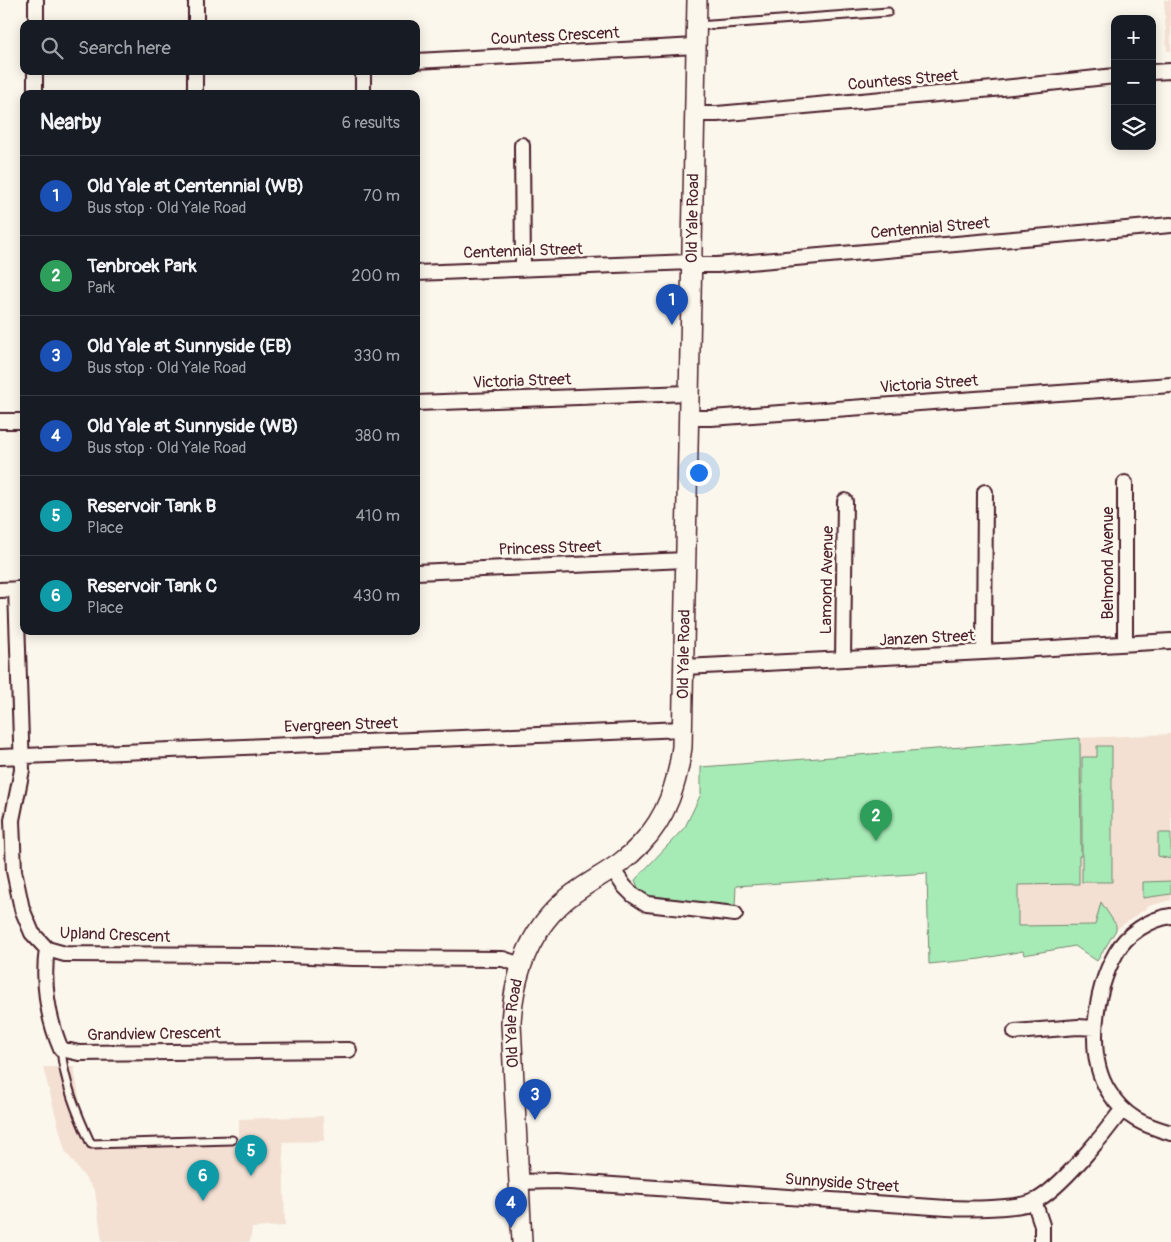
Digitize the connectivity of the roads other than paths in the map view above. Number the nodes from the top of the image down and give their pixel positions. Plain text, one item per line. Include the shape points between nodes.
1 (36, 0) edge
2 (196, 0) edge
3 (697, 0) edge
4 (888, 12) dead end
5 (36, 20) edge
6 (196, 20) edge
7 (696, 26) junction
8 (696, 46) junction
9 (420, 61) edge
10 (1171, 71) edge
11 (1156, 72) edge
12 (35, 75) edge
13 (195, 75) edge
14 (363, 75) edge
15 (1111, 76) edge
16 (35, 90) edge
17 (195, 90) edge
18 (363, 90) edge
19 (694, 114) junction
20 (522, 145) dead end
21 (1171, 224) edge
22 (691, 263) junction
23 (523, 269) junction
24 (420, 272) edge
25 (1171, 385) edge
26 (689, 393) junction
27 (420, 403) edge
28 (689, 418) junction
29 (20, 421) edge
30 (0, 422) edge
31 (1125, 483) dead end
32 (985, 492) dead end
33 (846, 501) dead end
34 (685, 560) junction
35 (420, 572) edge
36 (20, 589) edge
37 (0, 590) edge
38 (21, 635) edge
39 (1171, 641) edge
40 (1125, 643) junction
41 (984, 652) junction
42 (843, 659) junction
43 (684, 667) junction
44 (683, 728) junction
45 (22, 756) junction
46 (0, 757) edge
47 (613, 870) junction
48 (735, 914) dead end
49 (1171, 916) edge
50 (47, 949) junction
51 (521, 965) junction
52 (1095, 1028) junction
53 (1015, 1032) dead end
54 (61, 1049) junction
55 (349, 1050) dead end
56 (1122, 1110) junction
57 (1171, 1134) edge
58 (232, 1140) dead end
59 (520, 1182) junction
60 (1034, 1201) junction
61 (522, 1242) edge
62 (1042, 1242) edge

1 - 5 street
2 - 6 street
3 - 7 street, Old Yale Road
4 - 7 lane
7 - 8 street, Old Yale Road
8 - 9 street, Countess Crescent
8 - 19 street, Old Yale Road
10 - 11 street
12 - 16 street
13 - 17 street
14 - 18 street
15 - 19 street, Countess Street
19 - 22 street, Old Yale Road
20 - 23 street
21 - 22 street, Centennial Street via 717,265
22 - 23 street, Centennial Street
22 - 26 street, Old Yale Road
23 - 24 street, Centennial Street
25 - 28 street, Victoria Street
26 - 27 street, Victoria Street
26 - 28 street, Old Yale Road
28 - 34 street, Old Yale Road
29 - 30 street
31 - 40 street, Belmond Avenue
32 - 41 street
33 - 42 street, Lamond Avenue
34 - 35 street, Princess Street
34 - 43 street, Old Yale Road
36 - 37 street
38 - 45 street, Upland Crescent
39 - 40 street, Janzen Street
40 - 41 street, Janzen Street
41 - 42 street, Janzen Street
42 - 43 street, Janzen Street
43 - 44 street, Old Yale Road
44 - 45 street, Evergreen Street
44 - 47 street, Old Yale Road via 677,780 671,798 642,844
45 - 46 street, Evergreen Street
45 - 50 street, Upland Crescent via 12,820 14,871 22,909 32,933
47 - 48 street via 633,895 647,904
47 - 51 street, Old Yale Road via 580,889 556,909 543,925
49 - 52 street via 1160,917 1133,933 1116,952 1106,975
50 - 51 street, Upland Crescent via 65,954 503,959
50 - 54 street via 44,967 49,1009
51 - 59 street, Old Yale Road via 513,996 511,1023
52 - 53 street
52 - 56 street via 1100,1071 1108,1092
54 - 55 street, Grandview Crescent via 79,1052
54 - 58 lane via 63,1067 91,1144
56 - 57 street via 1142,1124
56 - 60 street, Sunnyside Street via 1064,1177
59 - 60 street, Sunnyside Street via 574,1182 947,1208 1016,1205
59 - 61 street, Old Yale Road
60 - 62 street via 1042,1226

